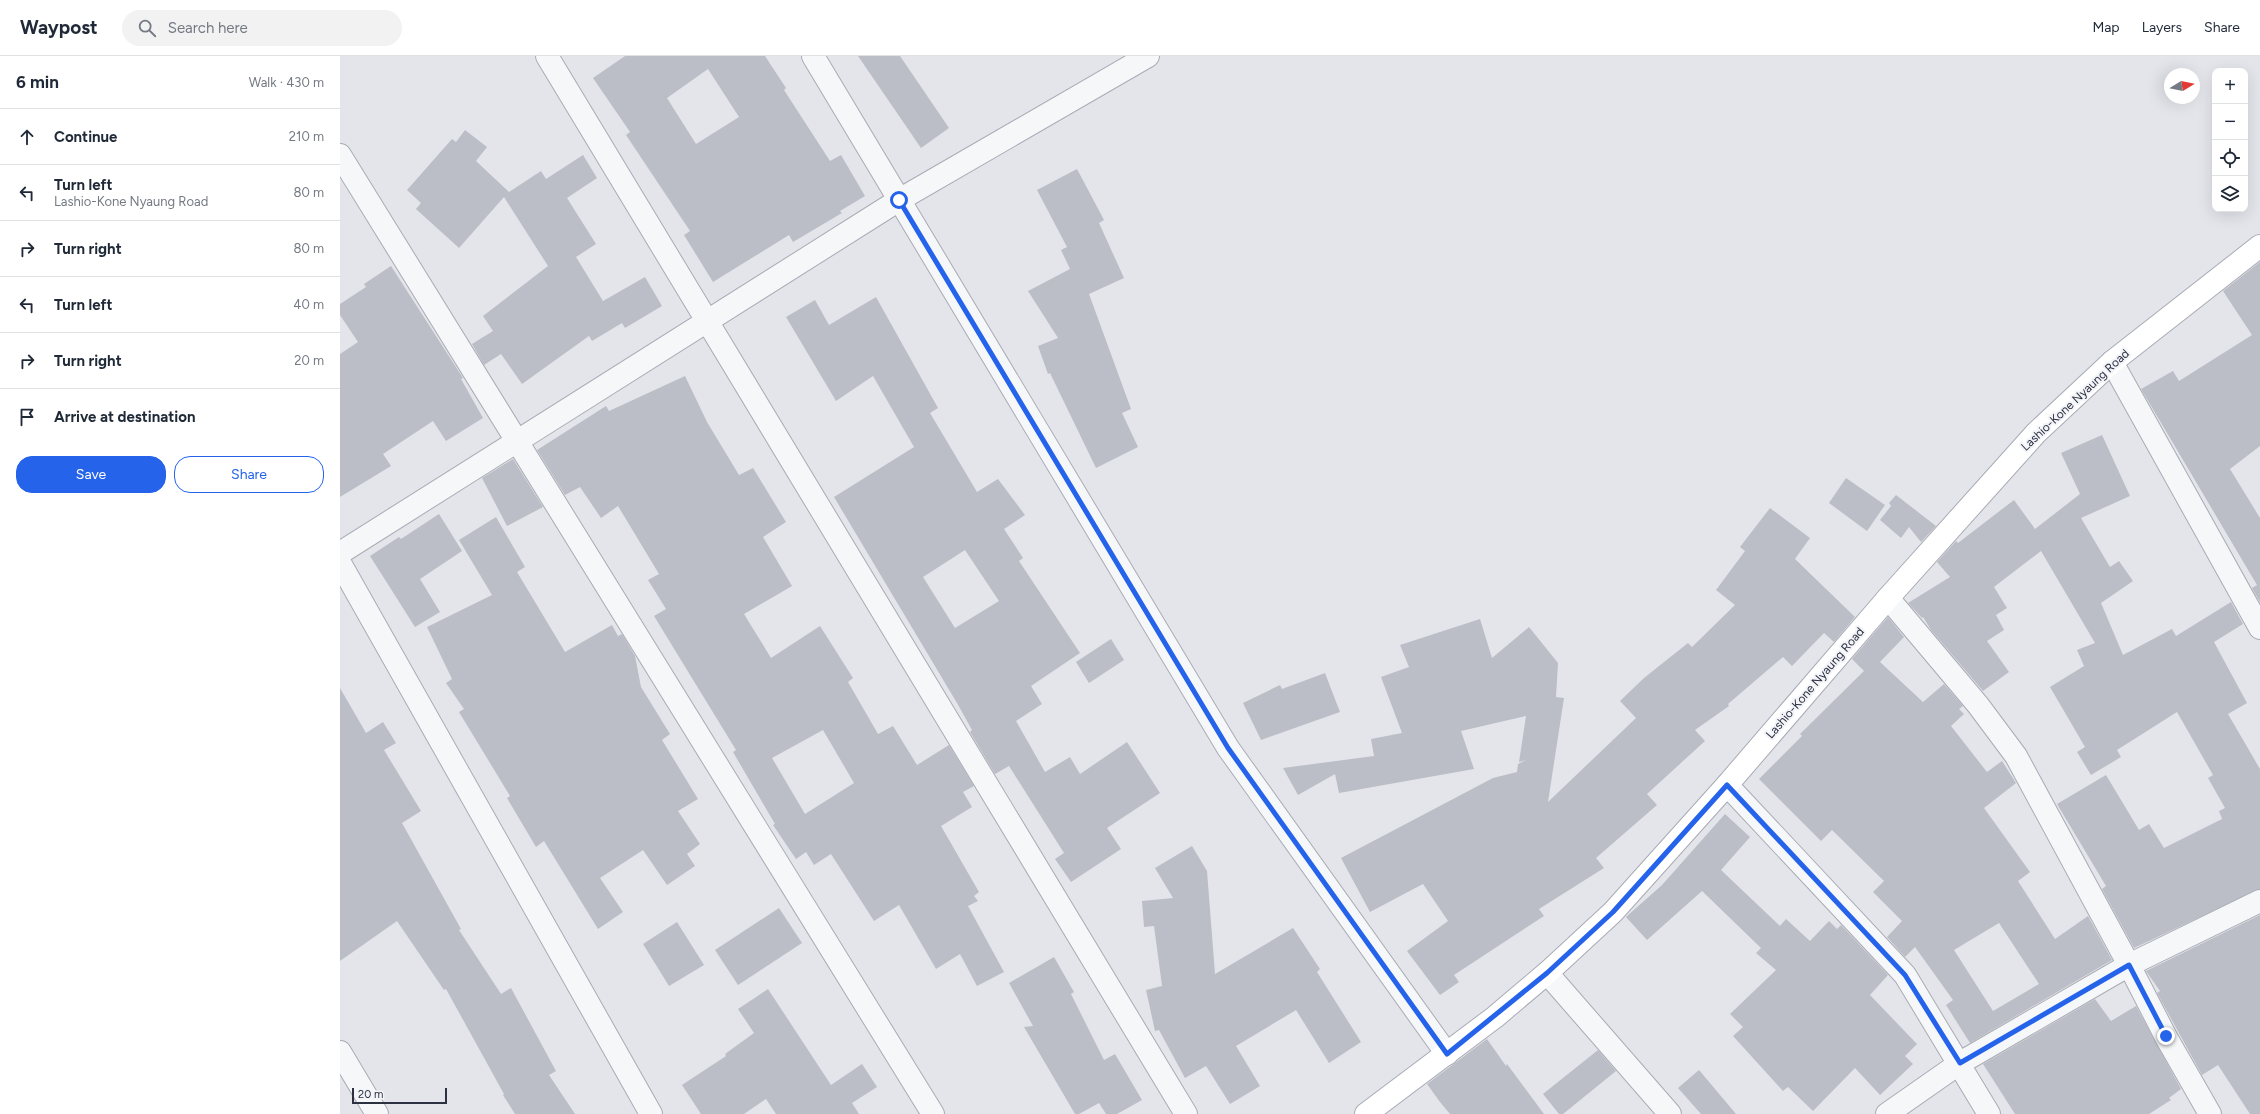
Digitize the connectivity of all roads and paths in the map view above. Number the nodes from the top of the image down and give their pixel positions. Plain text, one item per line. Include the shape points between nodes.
1 (548, 56) edge
2 (813, 56) edge
3 (1148, 56) edge
4 (340, 155) edge
5 (899, 200) junction
6 (2260, 246) edge
7 (709, 321) junction
8 (2112, 362) junction
9 (517, 442) junction
10 (340, 553) edge
11 (340, 563) edge
12 (1888, 598) junction
13 (2260, 628) edge
14 (1727, 785) junction
15 (2260, 900) edge
16 (2129, 965) junction
17 (1547, 973) junction
18 (340, 1052) edge
19 (1447, 1054) junction
20 (1960, 1063) junction
21 (1376, 1111) edge
22 (377, 1114) edge
23 (651, 1114) edge
24 (933, 1114) edge
25 (1186, 1114) edge
26 (1670, 1114) edge
27 (1887, 1114) edge
28 (1989, 1114) edge
29 (2210, 1114) edge

1 - 7 street
2 - 5 street
3 - 5 street
4 - 9 street
5 - 7 street
5 - 19 street via 1228,748
6 - 8 main road, Lashio-Kone Nyaung Road
7 - 9 street
7 - 25 street
8 - 12 main road, Lashio-Kone Nyaung Road via 2036,433
8 - 13 street
9 - 10 street
9 - 24 street
11 - 23 street
12 - 14 main road, Lashio-Kone Nyaung Road
12 - 16 street via 1978,705 2016,756
14 - 17 main road, Lashio-Kone Nyaung Road via 1613,912
14 - 20 street via 1905,975
15 - 16 street
16 - 20 street
16 - 29 street
17 - 19 main road, Lashio-Kone Nyaung Road
17 - 26 street
18 - 22 street
19 - 21 main road, Lashio-Kone Nyaung Road
20 - 27 street
20 - 28 street

